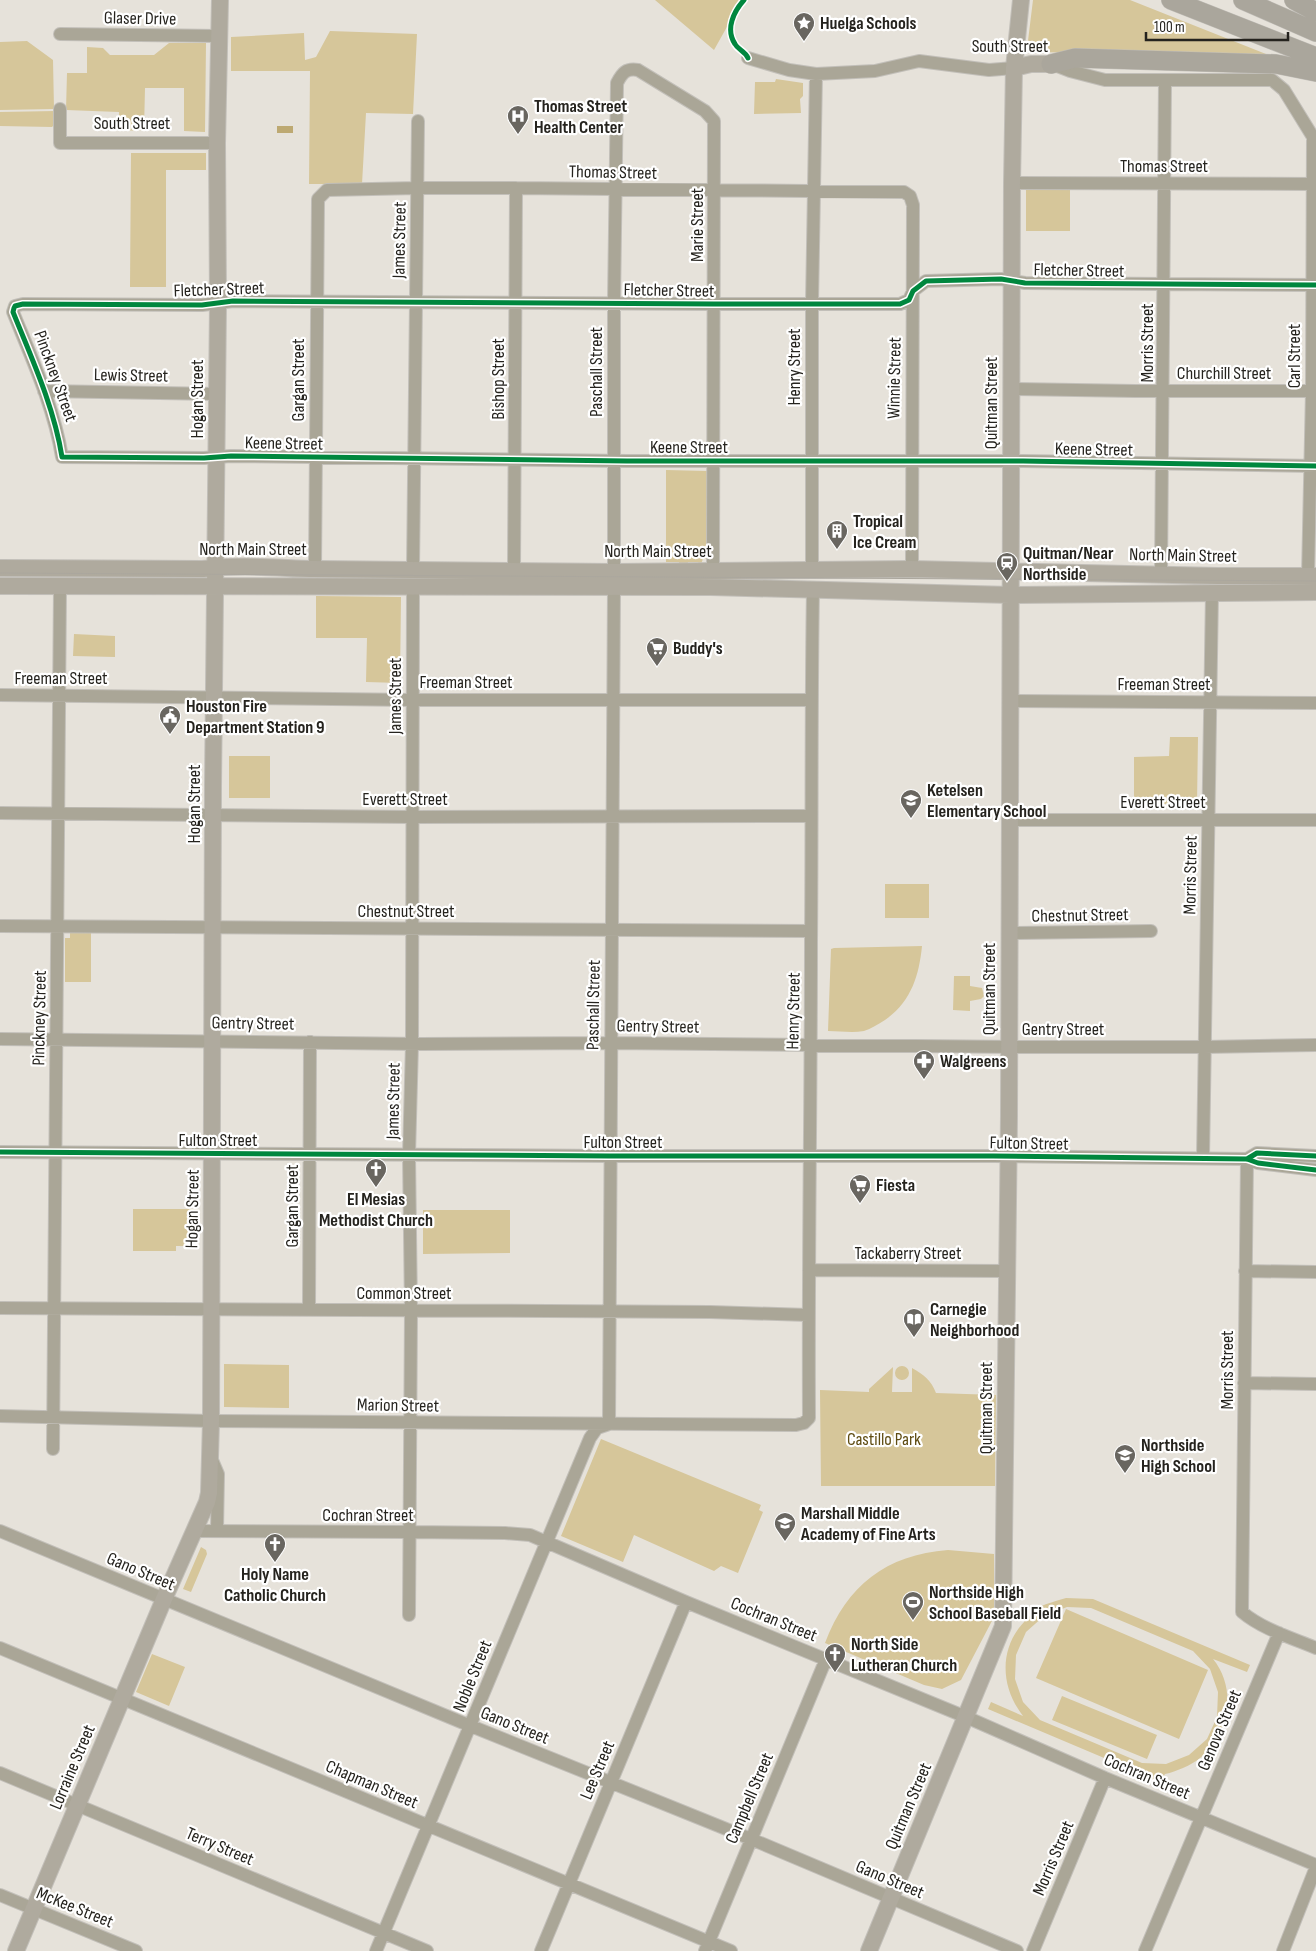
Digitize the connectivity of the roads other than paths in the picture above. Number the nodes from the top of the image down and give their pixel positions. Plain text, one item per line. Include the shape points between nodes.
1 (220, 0) edge
2 (1171, 0) edge
3 (1243, 0) edge
4 (1261, 0) edge
5 (1294, 0) edge
6 (1021, 1) edge
7 (1316, 12) edge
8 (1316, 31) edge
9 (60, 34) dead end
10 (219, 36) junction
11 (1316, 56) edge
12 (748, 58) dead end
13 (1051, 64) junction
14 (1014, 68) junction
15 (1316, 72) edge
16 (816, 74) junction
17 (1165, 80) junction
18 (617, 83) joint
19 (1292, 104) joint
20 (60, 110) dead end
21 (418, 121) dead end
22 (1314, 140) edge
23 (217, 143) junction
24 (1012, 183) junction
25 (1164, 184) junction
26 (1314, 185) edge
27 (417, 188) junction
28 (516, 188) junction
29 (615, 190) junction
30 (715, 191) junction
31 (813, 191) junction
32 (904, 192) joint
33 (322, 193) joint
34 (1013, 281) junction
35 (1164, 285) junction
36 (1314, 285) edge
37 (913, 291) junction
38 (316, 300) junction
39 (415, 302) junction
40 (516, 302) junction
41 (218, 303) junction
42 (614, 303) junction
43 (714, 304) junction
44 (812, 304) junction
45 (14, 308) joint
46 (1011, 389) junction
47 (44, 391) junction
48 (1164, 391) junction
49 (1314, 391) edge
50 (217, 394) junction
51 (62, 458) joint
52 (216, 458) junction
53 (316, 458) junction
54 (414, 458) junction
55 (516, 459) junction
56 (613, 460) junction
57 (812, 460) junction
58 (713, 461) junction
59 (911, 461) junction
60 (1011, 462) junction
61 (1161, 464) junction
62 (1313, 466) edge
63 (216, 567) junction
64 (0, 568) edge
65 (315, 569) junction
66 (912, 569) junction
67 (413, 570) junction
68 (514, 570) junction
69 (812, 570) junction
70 (713, 571) junction
71 (1010, 571) junction
72 (1162, 575) junction
73 (1312, 576) edge
74 (614, 579) junction
75 (0, 586) edge
76 (216, 586) junction
77 (60, 587) junction
78 (413, 588) junction
79 (813, 589) junction
80 (1316, 592) edge
81 (1212, 593) junction
82 (1010, 595) junction
83 (0, 695) edge
84 (59, 695) junction
85 (214, 696) junction
86 (412, 700) junction
87 (613, 700) junction
88 (811, 700) junction
89 (1011, 701) junction
90 (1211, 702) junction
91 (1316, 703) edge
92 (0, 814) edge
93 (58, 814) junction
94 (214, 814) junction
95 (612, 816) junction
96 (810, 816) junction
97 (412, 817) junction
98 (1010, 820) junction
99 (1208, 820) junction
100 (1316, 820) edge
101 (0, 926) edge
102 (57, 926) junction
103 (214, 927) junction
104 (412, 928) junction
105 (612, 929) junction
106 (811, 931) junction
107 (1151, 931) dead end
108 (1009, 933) junction
109 (0, 1039) edge
110 (56, 1039) junction
111 (213, 1040) junction
112 (310, 1042) junction
113 (611, 1042) junction
114 (412, 1044) junction
115 (810, 1045) junction
116 (1316, 1045) edge
117 (1008, 1047) junction
118 (1204, 1047) junction
119 (0, 1152) edge
120 (55, 1152) junction
121 (212, 1154) junction
122 (310, 1154) junction
123 (409, 1155) junction
124 (809, 1155) junction
125 (609, 1156) junction
126 (1008, 1156) junction
127 (1315, 1156) edge
128 (1203, 1158) junction
129 (1247, 1158) junction
130 (1314, 1170) edge
131 (809, 1270) junction
132 (1006, 1271) junction
133 (1245, 1271) junction
134 (1316, 1272) edge
135 (0, 1308) edge
136 (54, 1309) junction
137 (211, 1310) junction
138 (309, 1310) junction
139 (411, 1311) junction
140 (609, 1312) junction
141 (808, 1315) junction
142 (1244, 1383) junction
143 (1316, 1384) edge
144 (0, 1416) edge
145 (53, 1418) junction
146 (211, 1421) junction
147 (410, 1422) junction
148 (609, 1424) junction
149 (796, 1424) joint
150 (53, 1449) dead end
151 (211, 1458) junction
152 (0, 1531) edge
153 (193, 1531) junction
154 (217, 1531) junction
155 (409, 1532) junction
156 (546, 1541) junction
157 (164, 1599) junction
158 (686, 1602) junction
159 (409, 1615) dead end
160 (1279, 1633) junction
161 (0, 1648) edge
162 (1316, 1648) edge
163 (826, 1659) junction
164 (122, 1700) junction
165 (966, 1717) junction
166 (470, 1726) junction
167 (0, 1774) edge
168 (1105, 1778) junction
169 (611, 1783) junction
170 (78, 1805) junction
171 (1200, 1817) junction
172 (429, 1827) junction
173 (751, 1840) junction
174 (1316, 1866) edge
175 (569, 1884) junction
176 (0, 1895) edge
177 (891, 1899) junction
178 (34, 1909) junction
179 (384, 1933) junction
180 (707, 1946) edge
181 (16, 1951) edge
182 (136, 1951) edge
183 (376, 1951) edge
184 (427, 1951) edge
185 (541, 1951) edge
186 (731, 1951) edge
187 (869, 1951) edge
188 (1017, 1951) edge
189 (1033, 1951) edge
190 (1144, 1951) edge
191 (1283, 1951) edge

1 - 10 main road, Hogan Street
2 - 11 highway
3 - 8 highway
4 - 8 highway
5 - 7 highway
6 - 14 main road, Quitman Street
9 - 10 street, Glaser Drive
10 - 23 main road, Hogan Street
12 - 16 street, South Street
13 - 14 main road, South Street
13 - 15 highway via 1075,58 1256,63
13 - 17 street, South Street via 1105,80
14 - 16 street, South Street via 989,70 919,61 875,71
14 - 24 main road, Quitman Street
16 - 31 street, Henry Street
17 - 19 street, South Street via 1272,80
17 - 25 street, Morris Street
18 - 29 street, Paschall Street
18 - 30 street, Marie Street via 622,73 638,70 710,116 715,130
19 - 22 street, Carl Street
20 - 23 street, South Street via 60,143
21 - 27 street, James Street
22 - 26 street, Carl Street
23 - 41 main road, Hogan Street
24 - 25 street, Thomas Street
24 - 34 main road, Quitman Street
25 - 26 street, Thomas Street
25 - 35 street, Morris Street
26 - 36 street, Carl Street
27 - 28 street, Thomas Street
27 - 33 street, Thomas Street via 327,190
27 - 39 street, James Street
28 - 29 street, Thomas Street
28 - 40 street, Bishop Street
29 - 30 street, Thomas Street
29 - 42 street, Paschall Street
30 - 31 street, Thomas Street
30 - 43 street, Marie Street
31 - 32 street, Thomas Street
31 - 44 street, Henry Street
32 - 37 street, Winnie Street via 910,196 913,205
33 - 38 street, Gargan Street via 317,204
34 - 35 street, Fletcher Street
34 - 37 street, Fletcher Street via 926,280
34 - 46 main road, Quitman Street
35 - 36 street, Fletcher Street
35 - 48 street, Morris Street
36 - 49 street, Carl Street
37 - 44 street, Fletcher Street via 909,300 900,304
37 - 59 street, Winnie Street
38 - 39 street, Fletcher Street
38 - 41 street, Fletcher Street via 233,300
38 - 53 street, Gargan Street
39 - 40 street, Fletcher Street
39 - 54 street, James Street
40 - 42 street, Fletcher Street
40 - 55 street, Bishop Street
41 - 45 street, Fletcher Street via 23,304
41 - 50 main road, Hogan Street
42 - 43 street, Fletcher Street
42 - 56 street, Paschall Street
43 - 44 street, Fletcher Street
43 - 58 street, Marie Street
44 - 57 street, Henry Street
45 - 47 street, Pinckney Street
46 - 48 street, Churchill Street
46 - 60 main road, Quitman Street
47 - 50 street, Lewis Street
47 - 51 street, Pinckney Street via 58,433
48 - 49 street, Churchill Street
48 - 61 street, Morris Street
49 - 62 street, Carl Street
50 - 52 main road, Hogan Street
51 - 52 street, Keene Street
52 - 53 street, Keene Street
52 - 63 main road, Hogan Street
53 - 54 street, Keene Street
53 - 65 street, Gargan Street
54 - 55 street, Keene Street
54 - 67 street, James Street
55 - 56 street, Keene Street
55 - 68 street, Bishop Street
56 - 58 street, Keene Street
56 - 74 street, Paschall Street
57 - 58 street, Keene Street
57 - 59 street, Keene Street
57 - 69 street, Henry Street
58 - 70 street, Marie Street
59 - 60 street, Keene Street
59 - 66 street, Winnie Street
60 - 61 street, Keene Street
60 - 71 main road, Quitman Street
61 - 62 street, Keene Street
61 - 72 street, Morris Street
62 - 73 street, Carl Street
63 - 64 main road, North Main Street
63 - 65 main road, North Main Street
63 - 76 main road, Hogan Street
65 - 67 main road, North Main Street
66 - 69 main road, North Main Street
66 - 71 main road, North Main Street
67 - 68 main road, North Main Street
68 - 74 main road, North Main Street
69 - 70 main road, North Main Street
70 - 74 main road, North Main Street
71 - 72 main road, North Main Street
71 - 82 main road, Quitman Street
72 - 73 main road, North Main Street
74 - 78 main road, North Main Street
74 - 79 main road, North Main Street
74 - 87 street, Paschall Street
75 - 77 main road, North Main Street
76 - 77 main road, North Main Street
76 - 78 main road, North Main Street
76 - 85 main road, Hogan Street
77 - 84 street, Pinckney Street
78 - 86 street, James Street
79 - 82 main road, North Main Street
79 - 88 street, Henry Street
80 - 81 main road, North Main Street
81 - 82 main road, North Main Street
81 - 90 street, Morris Street
82 - 89 main road, Quitman Street
83 - 84 street, Freeman Street
84 - 85 street, Freeman Street
84 - 93 street, Pinckney Street
85 - 86 street, Freeman Street
85 - 94 main road, Hogan Street
86 - 87 street, Freeman Street
86 - 97 street, James Street
87 - 88 street, Freeman Street
87 - 95 street, Paschall Street
88 - 96 street, Henry Street
89 - 90 street, Freeman Street
89 - 98 main road, Quitman Street
90 - 91 street, Freeman Street
90 - 99 street, Morris Street
92 - 93 street, Everett Street
93 - 94 street, Everett Street
93 - 102 street, Pinckney Street
94 - 97 street, Everett Street
94 - 103 main road, Hogan Street
95 - 96 street, Everett Street
95 - 97 street, Everett Street
95 - 105 street, Paschall Street
96 - 106 street, Henry Street
97 - 104 street, James Street
98 - 99 street, Everett Street
98 - 108 main road, Quitman Street
99 - 100 street, Everett Street
99 - 118 street, Morris Street
101 - 102 street, Chestnut Street
102 - 103 street, Chestnut Street
102 - 110 street, Pinckney Street
103 - 104 street, Chestnut Street
103 - 111 main road, Hogan Street
104 - 105 street, Chestnut Street
104 - 114 street, James Street
105 - 106 street, Chestnut Street
105 - 113 street, Paschall Street
106 - 115 street, Henry Street
107 - 108 street, Chestnut Street
108 - 117 main road, Quitman Street
109 - 110 street, Gentry Street
110 - 111 street, Gentry Street
110 - 120 street, Pinckney Street
111 - 112 street, Gentry Street
111 - 121 main road, Hogan Street
112 - 114 street, Gentry Street
112 - 122 street, Gargan Street
113 - 114 street, Gentry Street
113 - 115 street, Gentry Street
113 - 125 street, Paschall Street
114 - 123 street, James Street
115 - 117 street, Gentry Street
115 - 124 street, Henry Street
116 - 118 street, Gentry Street
117 - 118 street, Gentry Street
117 - 126 main road, Quitman Street
118 - 128 street, Morris Street
119 - 120 street, Fulton Street
120 - 121 street, Fulton Street
120 - 136 street, Pinckney Street
121 - 122 street, Fulton Street
121 - 137 main road, Hogan Street
122 - 123 street, Fulton Street
122 - 138 street, Gargan Street
123 - 125 street, Fulton Street
123 - 139 street, James Street
124 - 125 street, Fulton Street
124 - 126 street, Fulton Street
124 - 131 street, Henry Street
125 - 140 street, Paschall Street
126 - 128 street, Fulton Street
126 - 132 main road, Quitman Street
127 - 129 street, Fulton Street via 1257,1153
127 - 130 street
128 - 129 street, Fulton Street
129 - 130 street, Fulton Street via 1258,1163
129 - 133 street, Morris Street
131 - 132 street, Tackaberry Street
131 - 141 street, Henry Street
132 - 165 main road, Quitman Street via 1003,1626
133 - 134 street
133 - 142 street, Morris Street
135 - 136 street, Common Street
136 - 137 street, Common Street
136 - 145 street, Pinckney Street
137 - 138 street, Common Street
137 - 146 main road, Hogan Street
138 - 139 street, Common Street
139 - 140 street, Common Street
139 - 147 street, James Street
140 - 141 street, Common Street
140 - 148 street, Paschall Street
141 - 149 street, Henry Street via 809,1418
142 - 143 street
142 - 160 street, Morris Street via 1242,1612
144 - 145 street, Marion Street
145 - 146 street, Marion Street
145 - 150 street, Pinckney Street
146 - 147 street, Marion Street
146 - 151 main road, Hogan Street
147 - 148 street, Marion Street
147 - 155 street, James Street
148 - 149 street, Marion Street
148 - 156 street, Noble Street via 592,1434
151 - 153 main road, Hogan Street via 208,1497
151 - 154 street via 218,1474
152 - 157 street, Gano Street
153 - 154 street, Cochran Street
153 - 157 main road, Hogan Street
154 - 155 street, Cochran Street
155 - 156 street, Cochran Street via 524,1534
155 - 159 street, James Street
156 - 158 street, Cochran Street
156 - 166 street, Noble Street
157 - 164 main road, Lorraine Street
157 - 166 street, Gano Street
158 - 163 street, Cochran Street
158 - 169 street, Lee Street
160 - 162 street
160 - 171 street, Genova Street
161 - 164 street, Chapman Street
163 - 165 street, Cochran Street
163 - 173 street, Campbell Street
164 - 170 main road, Lorraine Street
164 - 172 street, Chapman Street
165 - 168 street, Cochran Street
165 - 177 main road, Quitman Street
166 - 169 street, Gano Street
166 - 172 street, Noble Street
167 - 170 street, Terry Street
168 - 171 street, Cochran Street
168 - 189 street, Morris Street
169 - 173 street, Gano Street
169 - 175 street, Lee Street
170 - 178 main road, Lorraine Street
170 - 179 street, Terry Street
171 - 174 street, Cochran Street
171 - 190 street, Genova Street
172 - 175 street, Chapman Street
172 - 179 street, Noble Street
173 - 177 street, Gano Street
173 - 180 street, Campbell Street
174 - 191 street
175 - 180 street, Chapman Street
175 - 185 street, Lee Street
176 - 178 street, McKee Street
177 - 187 main road, Quitman Street
177 - 188 street, Gano Street
178 - 181 main road, Lorraine Street
178 - 182 street, McKee Street
179 - 183 street, Noble Street
179 - 184 street, Terry Street
180 - 186 street, Chapman Street

